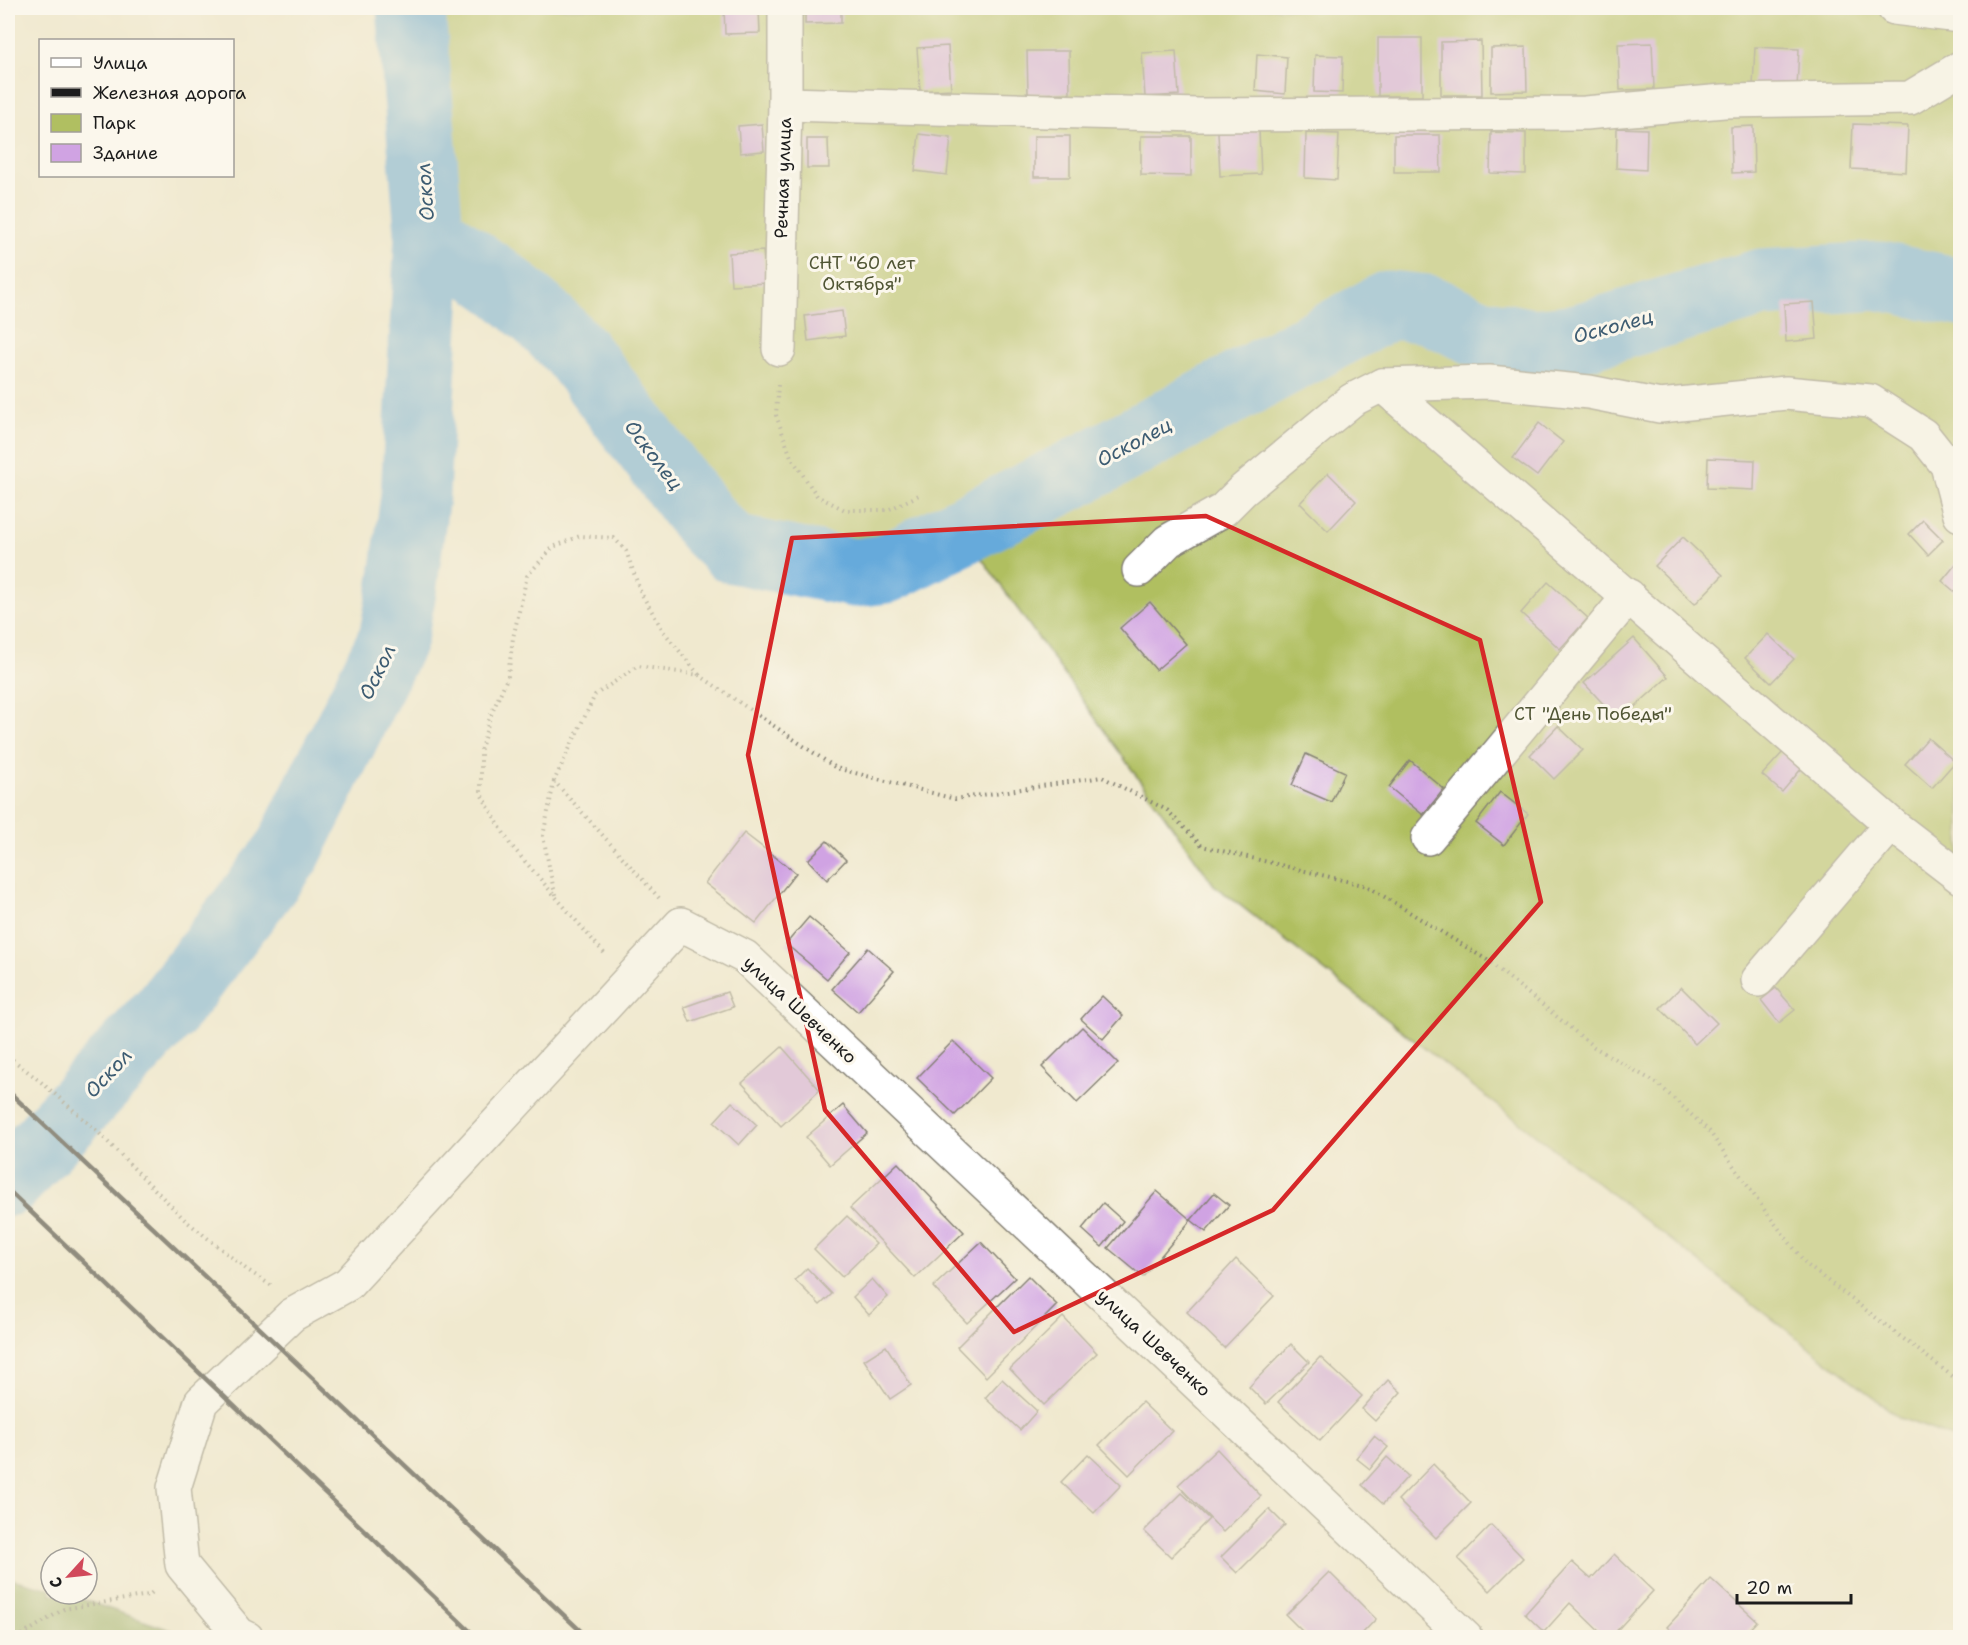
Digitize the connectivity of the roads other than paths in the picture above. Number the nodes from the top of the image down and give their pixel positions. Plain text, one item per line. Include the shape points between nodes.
1 (785, 8) edge
2 (1894, 8) edge
3 (1960, 16) edge
4 (1960, 68) edge
5 (785, 104) junction
6 (779, 349) road end
7 (1382, 385) junction
8 (1960, 515) edge
9 (1139, 570) dead end
10 (1629, 597) junction
11 (1891, 824) junction
12 (1428, 838) dead end
13 (1960, 877) edge
14 (1758, 980) dead end
15 (247, 1638) edge
16 (1466, 1638) edge

1 - 5 street, Речная улица
2 - 3 street
4 - 5 street via 1910,98 1724,101 1585,113 1199,115
5 - 6 street, Речная улица
7 - 8 street via 1489,382 1589,392 1660,406 1786,393 1870,400 1923,435 1947,465
7 - 9 street via 1352,400 1223,510 1168,542
7 - 10 street
10 - 11 street
10 - 12 street
11 - 13 street
11 - 14 street
15 - 16 street, улица Шевченко via 239,1634 182,1565 174,1488 201,1402 292,1315 348,1284 681,924 745,957

